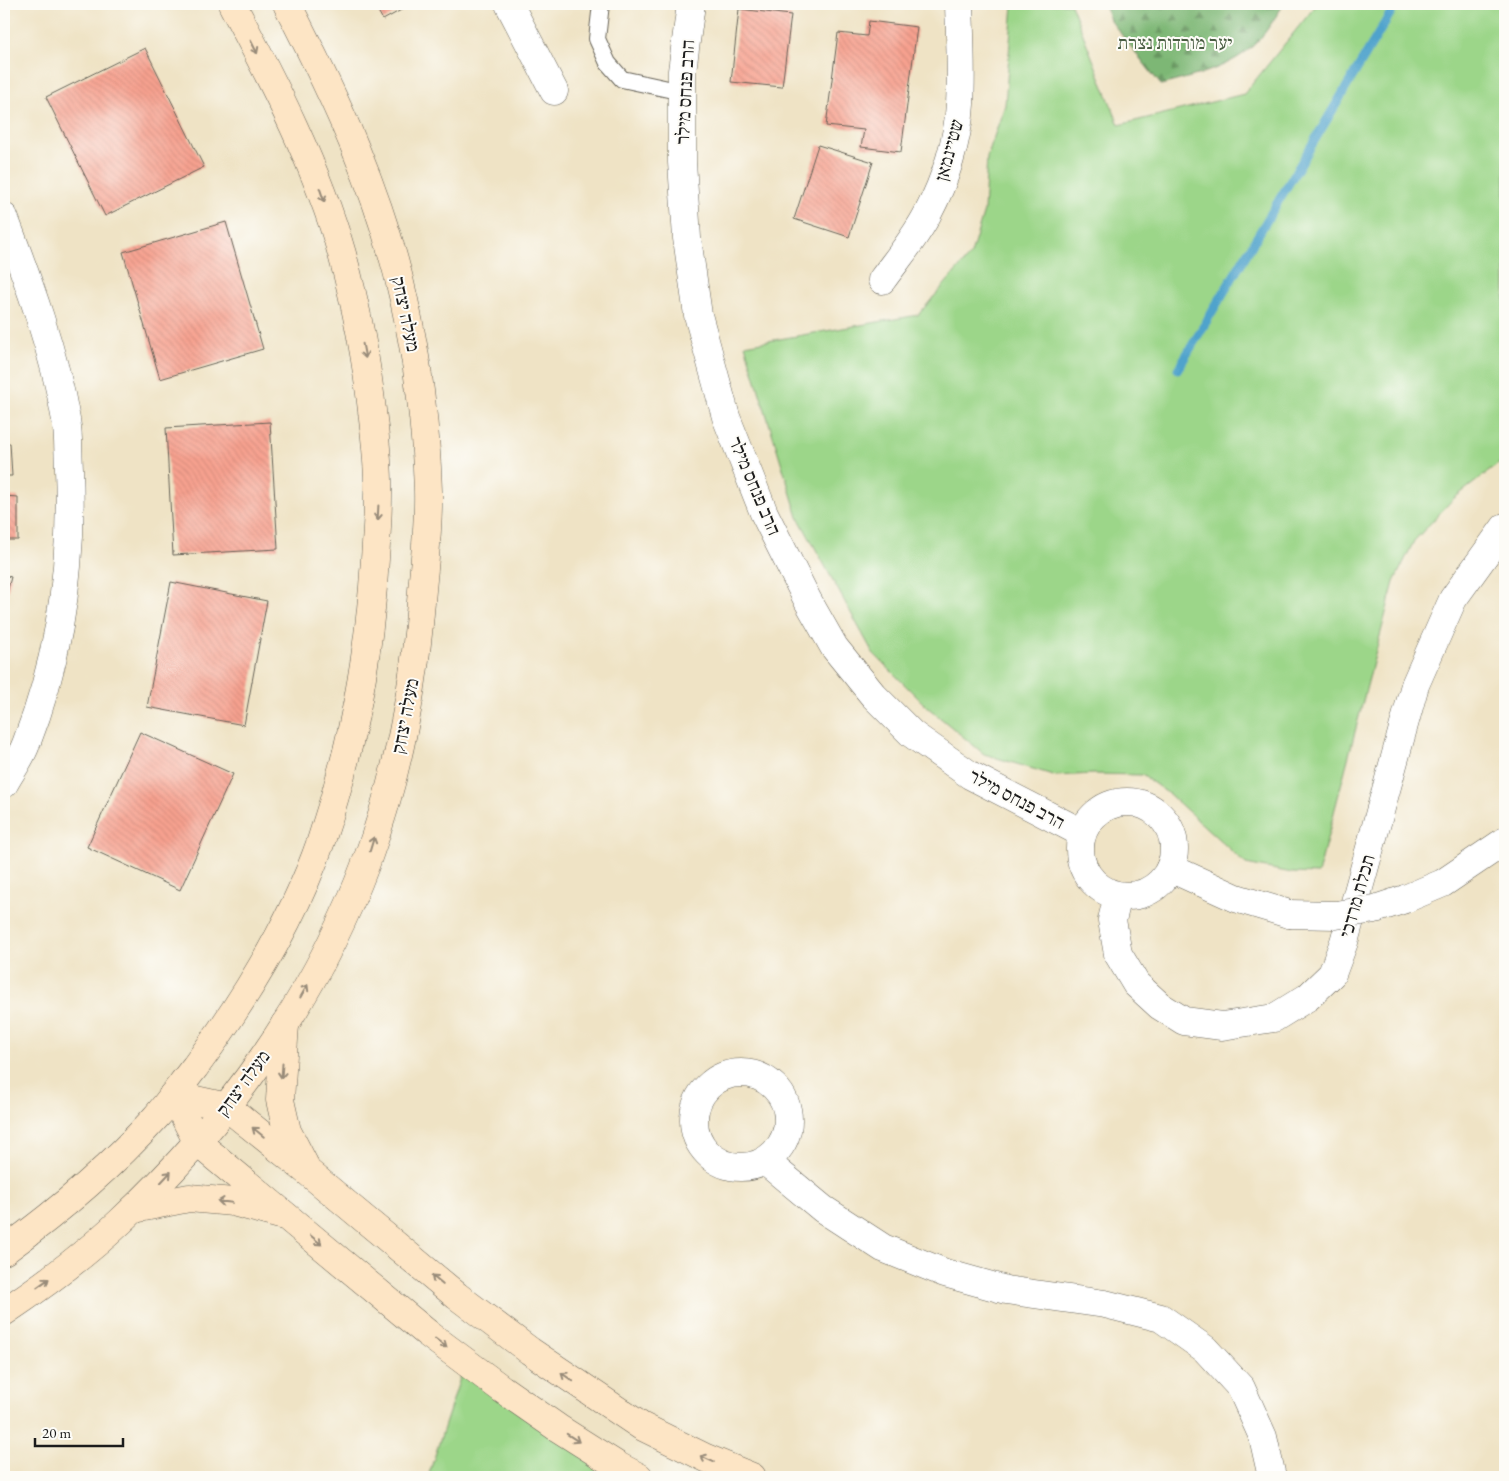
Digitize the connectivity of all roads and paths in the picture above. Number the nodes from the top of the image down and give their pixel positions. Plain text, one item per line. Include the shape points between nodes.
1 (232, 4) edge
2 (287, 4) edge
3 (508, 4) edge
4 (601, 4) edge
5 (691, 4) edge
6 (959, 4) edge
7 (554, 91) dead end
8 (682, 92) junction
9 (4, 218) edge
10 (882, 280) dead end
11 (1505, 527) edge
12 (4, 784) edge
13 (1082, 833) junction
14 (1505, 841) edge
15 (1170, 868) junction
16 (1118, 896) junction
17 (286, 1023) junction
18 (174, 1095) junction
19 (227, 1107) junction
20 (198, 1143) junction
21 (765, 1161) dead end
22 (308, 1172) junction
23 (134, 1209) junction
24 (289, 1217) junction
25 (4, 1251) edge
26 (4, 1312) edge
27 (639, 1477) edge
28 (752, 1477) edge
29 (1272, 1477) edge

1 -> 18 street via 298,137 318,184 344,262 368,368 379,494 376,552 363,675 351,738 320,844 298,897 244,996
17 -> 2 street, מעלה יצחק via 343,917 366,861 397,757 420,622 428,494 416,361 388,239 343,117
3 - 7 street
4 - 8 lane via 597,39 608,63 622,79
5 - 8 street, הרב פנחס מילר
6 - 10 street, שטיינמאן via 960,105 953,145 928,214
8 - 13 street, הרב פנחס מילר via 687,238 698,315 726,417 764,513 808,600 834,647 873,695 912,734 970,775
9 - 12 street via 51,356 67,421 70,491 68,550 59,632 26,746
11 - 16 street, תכלת מרדכי via 1453,599 1416,685 1344,942 1332,974 1308,997 1274,1018 1222,1026 1184,1021 1160,1006 1136,984 1118,954 1112,920
13 - 15 street via 1094,815 1107,806 1123,802 1140,804 1155,811 1165,821 1172,836 1174,852
13 - 16 street via 1079,850 1082,866 1091,880
14 - 15 street, bridge via 1442,883 1375,908 1336,915 1289,914 1236,898
15 - 16 street via 1150,891
17 - 19 street, מעלה יצחק
17 -> 22 street via 280,1100 287,1131
18 - 19 street
18 - 20 street
18 - 25 street via 86,1186
19 - 20 street, מעלה יצחק
22 -> 19 street
23 -> 20 street, מעלה יצחק
20 - 24 street
21 - 29 street via 822,1209 883,1248 945,1273 1006,1290 1106,1304 1161,1318 1205,1349 1241,1388 1263,1437
28 -> 22 street via 641,1426 576,1384 457,1296
24 -> 23 street via 233,1202 190,1198
26 -> 23 street, מעלה יצחק via 82,1255
24 -> 27 street via 428,1333 502,1389

